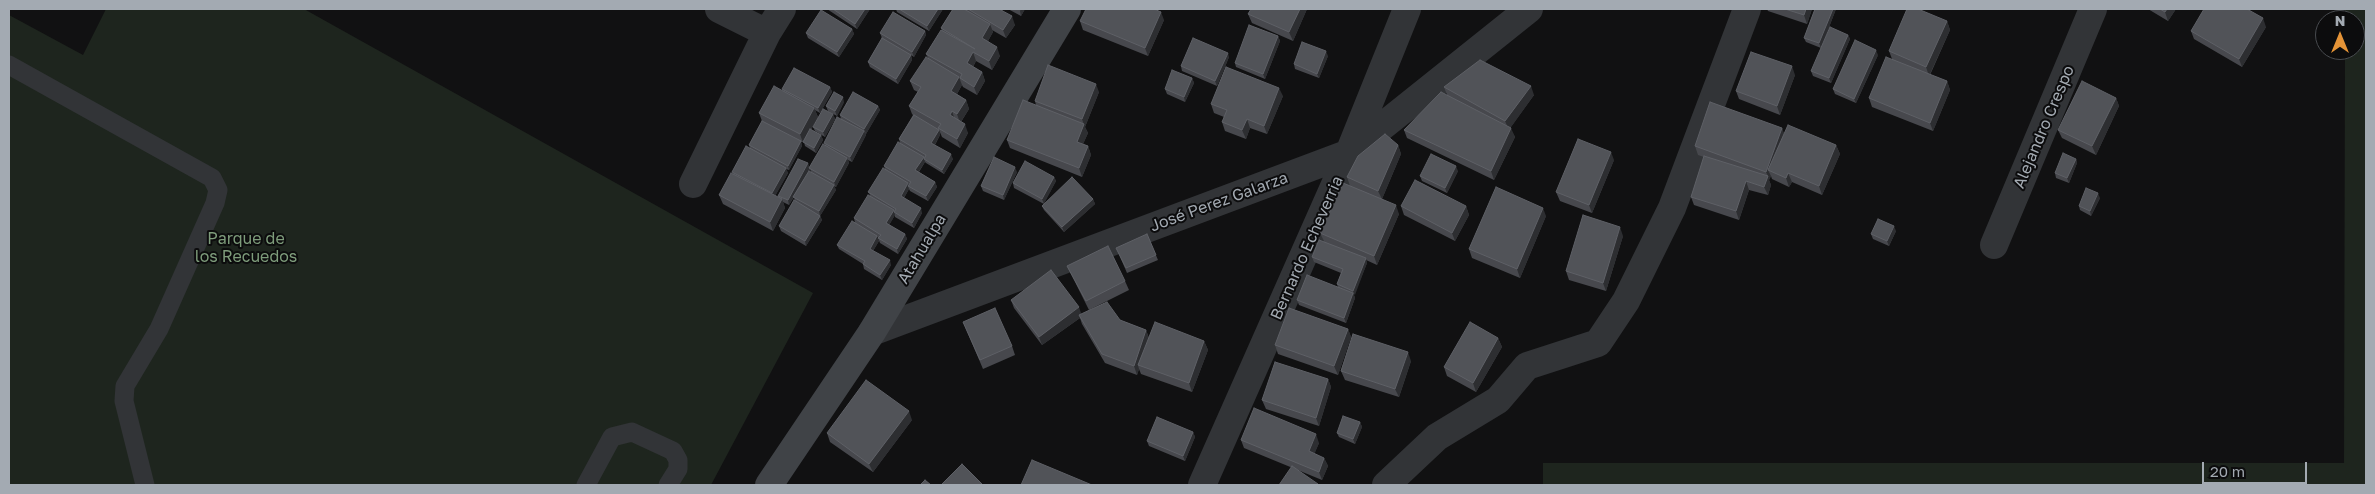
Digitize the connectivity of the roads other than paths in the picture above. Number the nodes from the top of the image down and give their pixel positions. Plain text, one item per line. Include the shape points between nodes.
1 (720, 9) edge
2 (782, 9) edge
3 (1067, 9) edge
4 (1408, 9) edge
5 (1529, 9) edge
6 (1747, 9) edge
7 (2093, 9) edge
8 (767, 33) junction
9 (9, 65) edge
10 (1349, 154) junction
11 (693, 184) dead end
12 (1994, 245) dead end
13 (872, 332) junction
14 (145, 485) edge
15 (586, 485) edge
16 (668, 485) edge
17 (768, 485) edge
18 (1202, 485) edge
19 (1386, 485) edge

1 - 8 street
2 - 8 street
3 - 13 street, Atahualpa
4 - 10 street, Bernardo Echeverria
5 - 10 street, José Perez Galarza
6 - 19 street via 1672,208 1626,301 1598,343 1527,366 1498,400 1437,437
7 - 12 street, Alejandro Crespo
8 - 11 street
9 - 14 lane via 212,178 218,190 158,329 125,386 124,401
10 - 13 street, José Perez Galarza
10 - 18 street, Bernardo Echeverria
13 - 17 street, Atahualpa
15 - 16 lane via 612,437 632,432 673,451 678,469

